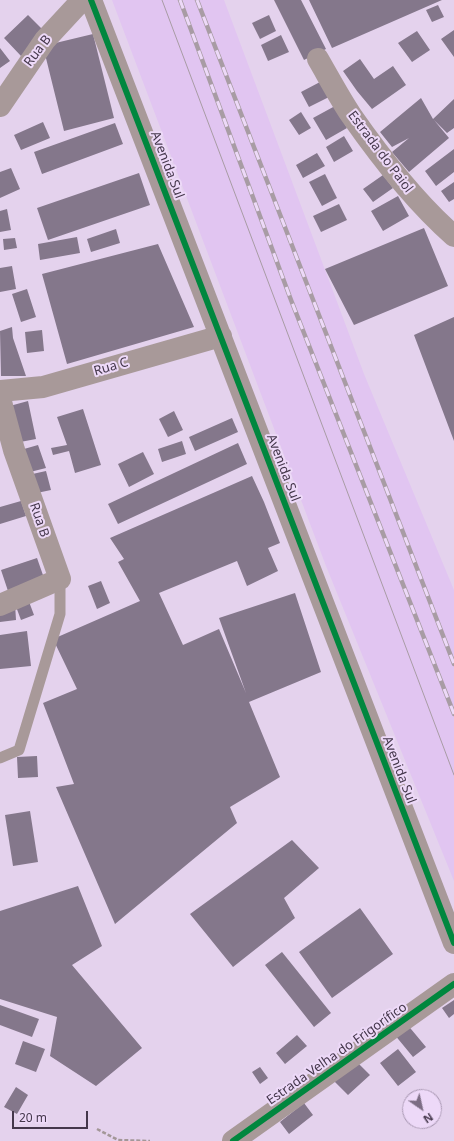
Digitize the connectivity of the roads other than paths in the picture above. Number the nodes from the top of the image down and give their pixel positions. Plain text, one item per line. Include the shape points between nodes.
1 (82, 0) edge
2 (91, 0) edge
3 (318, 59) dead end
4 (0, 106) edge
5 (454, 236) edge
6 (221, 336) junction
7 (0, 391) edge
8 (0, 398) edge
9 (60, 580) junction
10 (0, 605) edge
11 (0, 758) edge
12 (454, 943) edge
13 (454, 984) edge
14 (233, 1141) edge

1 - 4 street, Rua B via 45,40
2 - 6 street, Avenida Sul
3 - 5 street, Estrada do Paiol via 351,114 398,178
6 - 7 street, Rua C via 43,387
6 - 12 street, Avenida Sul
8 - 9 street, Rua B via 14,450
9 - 10 street
9 - 11 lane via 60,614 19,750
13 - 14 street, Estrada Velha do Frigorífico

